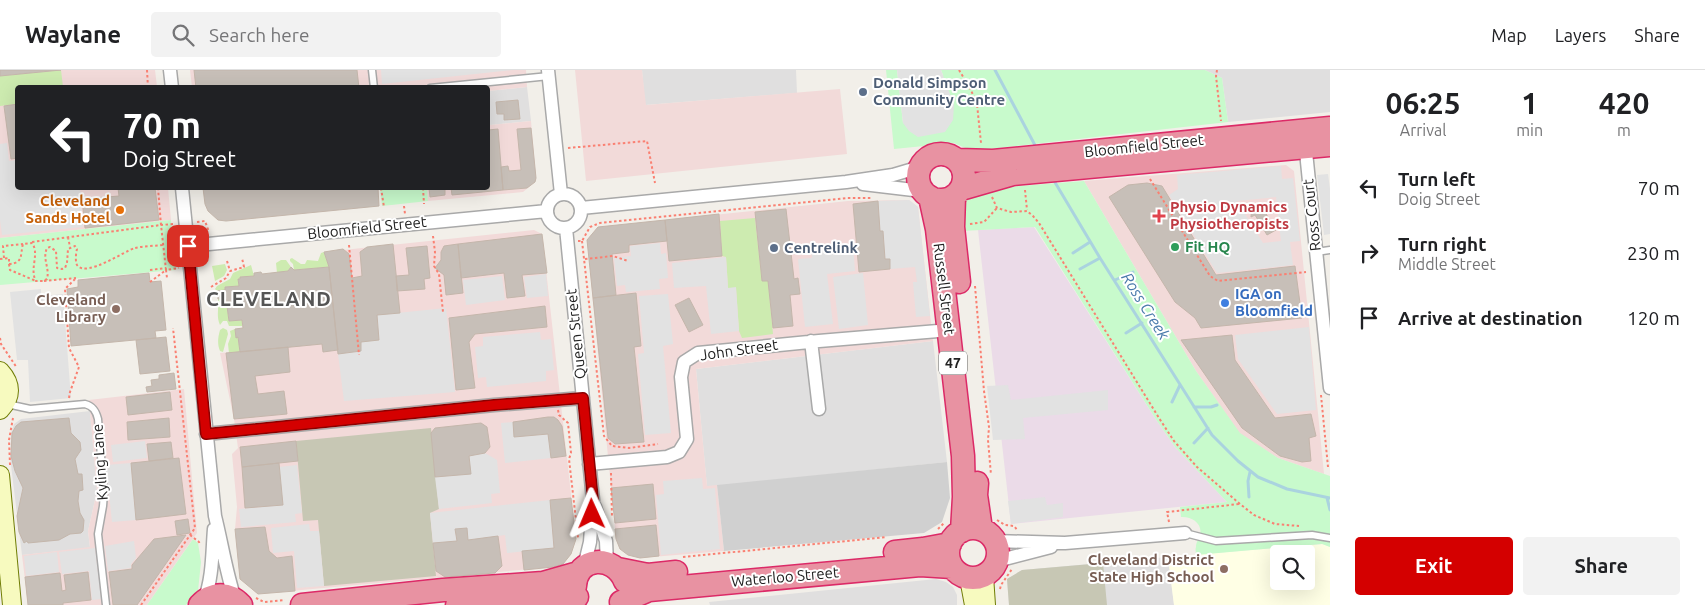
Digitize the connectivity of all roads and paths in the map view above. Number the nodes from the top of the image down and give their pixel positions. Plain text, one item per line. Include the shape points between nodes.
1 (147, 70) edge
2 (170, 70) edge
3 (372, 70) edge
4 (959, 70) edge
5 (1217, 70) edge
6 (549, 73) edge
7 (148, 85) edge
8 (172, 85) edge
9 (374, 85) edge
10 (454, 85) edge
11 (1223, 138) junction
12 (1322, 141) edge
13 (568, 148) dead end
14 (982, 148) dead end
15 (958, 160) junction
16 (1063, 162) junction
17 (920, 167) junction
18 (1027, 168) junction
19 (1148, 174) dead end
20 (846, 182) junction
21 (655, 183) dead end
22 (158, 190) edge
23 (182, 190) edge
24 (381, 190) edge
25 (423, 190) edge
26 (990, 190) dead end
27 (958, 193) junction
28 (562, 194) junction
29 (926, 194) junction
30 (996, 197) dead end
31 (874, 198) dead end
32 (992, 199) junction
33 (424, 204) dead end
34 (384, 208) dead end
35 (581, 208) junction
36 (997, 208) junction
37 (547, 211) junction
38 (1027, 211) junction
39 (197, 222) dead end
40 (173, 224) dead end
41 (968, 224) dead end
42 (162, 225) junction
43 (566, 228) junction
44 (209, 232) dead end
45 (433, 236) dead end
46 (68, 237) junction
47 (578, 241) dead end
48 (582, 241) junction
49 (27, 242) junction
50 (23, 244) junction
51 (164, 245) junction
52 (188, 246) junction
53 (349, 246) dead end
54 (70, 247) junction
55 (1330, 250) edge
56 (1316, 252) junction
57 (4, 258) junction
58 (242, 258) dead end
59 (0, 259) edge
60 (585, 259) junction
61 (227, 261) dead end
62 (628, 261) dead end
63 (9, 264) junction
64 (179, 268) dead end
65 (166, 269) junction
66 (150, 270) dead end
67 (230, 270) junction
68 (1309, 272) dead end
69 (167, 278) dead end
70 (36, 281) junction
71 (43, 281) junction
72 (974, 281) dead end
73 (150, 282) dead end
74 (211, 287) dead end
75 (443, 312) dead end
76 (1327, 320) edge
77 (172, 328) dead end
78 (950, 330) junction
79 (811, 341) junction
80 (359, 355) dead end
81 (0, 371) edge
82 (1326, 390) edge
83 (583, 398) junction
84 (556, 400) junction
85 (68, 405) junction
86 (3, 409) edge
87 (819, 409) dead end
88 (206, 434) junction
89 (658, 444) dead end
90 (612, 446) junction
91 (612, 462) junction
92 (589, 464) junction
93 (1328, 467) dead end
94 (0, 475) edge
95 (992, 478) dead end
96 (593, 500) junction
97 (1240, 504) junction
98 (215, 516) junction
99 (612, 519) dead end
100 (1302, 526) dead end
101 (1171, 534) junction
102 (1185, 534) joint
103 (895, 536) dead end
104 (1330, 538) edge
105 (578, 543) dead end
106 (1022, 548) junction
107 (972, 549) junction
108 (678, 559) dead end
109 (613, 566) junction
110 (581, 570) junction
111 (242, 600) edge
112 (579, 601) edge
113 (202, 603) edge
114 (294, 603) edge
115 (620, 604) edge
116 (12, 605) edge
117 (106, 605) edge
118 (140, 605) edge
119 (456, 605) edge
120 (974, 605) edge
121 (986, 605) edge

1 - 7 path
2 - 8 street
3 - 9 lane
4 - 14 path via 977,104
5 - 11 path
6 - 10 lane
6 - 28 street
11 - 12 highway, Bloomfield Street
11 - 16 highway, Bloomfield Street
12 - 16 highway, Bloomfield Street
12 - 56 street, Ross Court
13 - 21 path via 647,141
15 - 17 highway via 950,154 936,154
15 - 18 highway, Bloomfield Street via 992,161
15 - 27 highway, 47 via 965,174
16 - 18 highway, Bloomfield Street
17 - 20 street
17 - 29 highway, 47 via 918,179
18 - 27 highway, Bloomfield Street
18 - 38 path
19 - 68 path via 1210,276 1218,281
20 - 29 street
20 - 35 street
22 - 42 path
23 - 52 street
24 - 34 path
25 - 33 path
26 - 32 path
27 - 29 highway via 942,200
27 - 107 highway, Russell Street / 47 via 953,227 978,471
28 - 35 street via 576,198
28 - 37 street via 549,202
29 - 78 highway, Russell Street / 47 via 937,229
30 - 32 path
31 - 48 path via 600,223 590,228
32 - 36 path
35 - 43 street via 576,223
36 - 38 path via 1011,212
36 - 41 path via 984,222
37 - 43 street via 555,226
37 - 52 street, Bloomfield Street
38 - 97 path via 1039,223 1174,440 1197,467
39 - 44 path via 204,221
40 - 42 path
42 - 46 path
42 - 51 path
43 - 83 street, Queen Street
45 - 75 path via 434,266 439,274
46 - 49 path
46 - 54 path
47 - 48 path
48 - 60 path
49 - 50 path
49 - 70 path via 34,246 33,275
50 - 57 path via 2,246
50 - 63 path via 20,261
51 - 54 path via 135,248 91,268 78,266 77,249
51 - 65 path
52 - 88 street
53 - 80 path
54 - 71 path via 67,263 62,269 57,268 56,251 47,248 45,260 49,274
55 - 56 lane
56 - 76 street, Ross Court
57 - 59 path
57 - 63 path via 9,258
58 - 67 path via 244,266
60 - 62 path via 613,256
60 - 90 path via 604,436
61 - 67 path
63 - 70 path via 10,270
64 - 65 path
65 - 66 path
65 - 69 path
65 - 73 path
67 - 74 path via 226,278
70 - 71 path
71 - 85 path via 76,278 65,289 69,348 79,367
72 - 95 path
76 - 82 street, Ross Court
77 - 118 path via 195,528
78 - 79 street, John Street
78 - 107 highway, Russell Street / 47 via 964,497
79 - 87 street
79 - 91 street, John Street via 698,353 684,362 681,377 687,439 679,452
81 - 86 main road via 9,390
82 - 93 path
83 - 84 street
83 - 92 street, Queen Street
84 - 88 street
84 - 105 path via 559,415 568,423
85 - 86 lane, Kyling Lane
85 - 117 lane, Kyling Lane via 91,406 98,418 104,493 98,534
88 - 98 street
89 - 90 path via 629,448
90 - 91 path
91 - 92 street, John Street
91 - 99 path
92 - 96 street, Queen Street
94 - 116 main road
96 - 109 street, Queen Street
96 - 110 street, Queen Street via 590,542
97 - 100 path via 1254,515 1275,524
97 - 101 path via 1168,512
98 - 111 street via 226,572
98 - 113 street via 211,574
101 - 102 street, Waterloo Street
101 - 106 street, Waterloo Street
102 - 104 lane via 1216,542 1312,535
103 - 108 path
106 - 107 street, Waterloo Street
106 - 107 street, Waterloo Street
106 - 107 path via 1020,532 1014,526 1006,525
106 - 107 path via 1024,561 1012,569 1000,585
107 - 109 highway, Waterloo Street via 923,550 648,575
107 - 115 highway, Waterloo Street via 920,565 649,590
107 - 120 main road, Russell Street
107 - 121 main road, Russell Street
109 - 110 highway via 591,563
109 - 115 highway via 622,575 626,589
110 - 112 highway via 574,589
110 - 114 highway via 543,583
111 - 113 highway via 219,595 211,596
111 - 114 path
112 - 119 highway via 542,598

